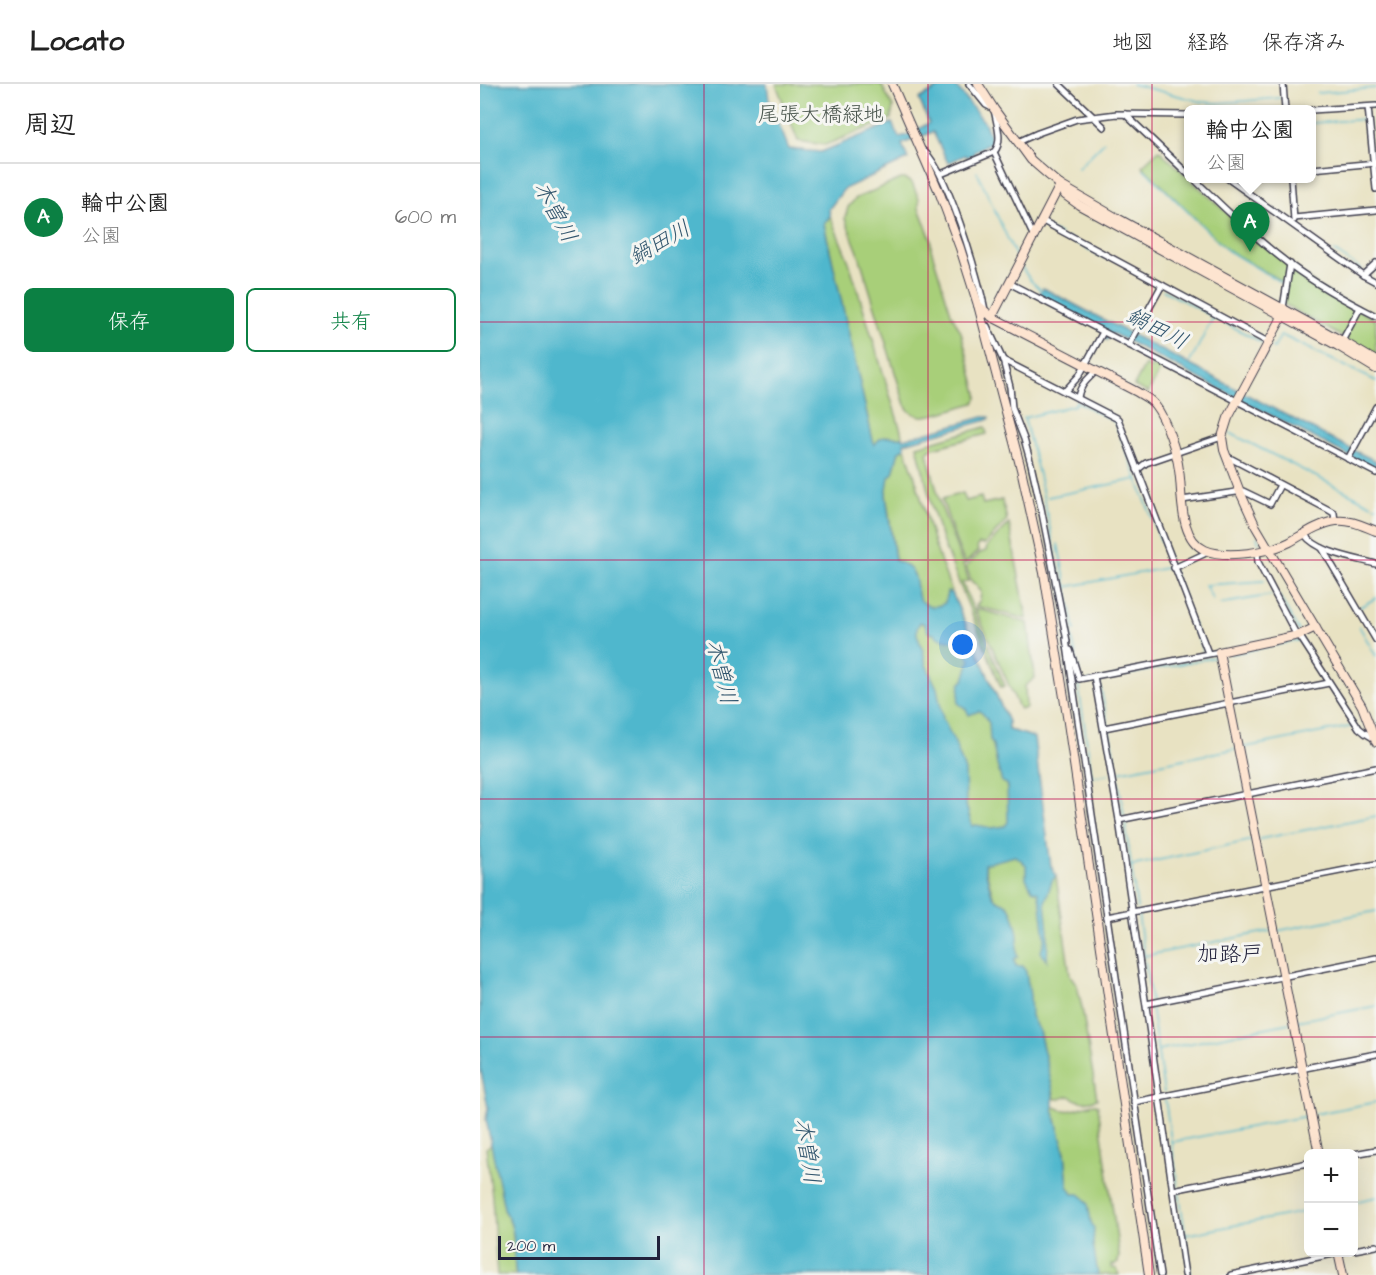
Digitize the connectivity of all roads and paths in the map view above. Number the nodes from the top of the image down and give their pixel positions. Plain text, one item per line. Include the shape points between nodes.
1 (892, 84) edge
2 (969, 84) edge
3 (978, 84) edge
4 (1059, 84) edge
5 (1283, 87) edge
6 (1285, 105) edge
7 (1376, 106) edge
8 (1368, 107) junction
9 (994, 110) junction
10 (1316, 110) edge
11 (1125, 114) junction
12 (1184, 115) edge
13 (1094, 117) junction
14 (1104, 127) dead end
15 (1018, 142) junction
16 (921, 149) junction
17 (994, 152) junction
18 (1375, 163) edge
19 (1184, 168) edge
20 (1316, 169) edge
21 (941, 174) junction
22 (1198, 183) edge
23 (1234, 183) edge
24 (1290, 183) edge
25 (1060, 185) junction
26 (1376, 189) edge
27 (1376, 210) edge
28 (1294, 218) junction
29 (1041, 220) junction
30 (1295, 227) junction
31 (1034, 237) junction
32 (1376, 263) edge
33 (1290, 264) junction
34 (1363, 275) junction
35 (1376, 282) edge
36 (1009, 283) junction
37 (1162, 285) junction
38 (1360, 308) junction
39 (985, 311) junction
40 (1282, 311) junction
41 (1376, 316) edge
42 (1104, 332) junction
43 (1342, 341) junction
44 (1268, 342) junction
45 (1130, 345) junction
46 (1003, 360) junction
47 (1376, 361) edge
48 (1090, 368) junction
49 (1376, 369) edge
50 (1071, 394) junction
51 (1237, 401) junction
52 (1376, 407) edge
53 (1222, 437) junction
54 (1176, 453) junction
55 (1226, 457) junction
56 (1349, 458) junction
57 (1137, 470) junction
58 (1376, 472) edge
59 (1281, 484) junction
60 (1240, 492) junction
61 (1182, 500) junction
62 (1335, 521) junction
63 (1376, 531) edge
64 (1304, 534) junction
65 (1322, 548) junction
66 (1269, 549) junction
67 (1205, 550) junction
68 (1257, 551) junction
69 (1376, 564) edge
70 (1174, 568) junction
71 (1316, 627) junction
72 (1301, 634) junction
73 (1066, 639) junction
74 (1376, 640) edge
75 (1219, 652) junction
76 (1208, 653) junction
77 (1094, 676) junction
78 (1329, 682) junction
79 (1229, 703) junction
80 (1104, 728) junction
81 (1375, 736) edge
82 (1376, 768) edge
83 (1248, 794) junction
84 (1119, 820) junction
85 (1376, 864) edge
86 (1265, 886) junction
87 (1133, 912) junction
88 (1107, 917) junction
89 (1376, 958) edge
90 (1284, 977) junction
91 (1146, 1004) junction
92 (1376, 1054) edge
93 (1301, 1069) junction
94 (1160, 1098) junction
95 (1134, 1102) junction
96 (1317, 1149) edge
97 (1376, 1150) edge
98 (1358, 1153) edge
99 (1304, 1164) edge
100 (1173, 1190) junction
101 (1376, 1246) edge
102 (1358, 1249) edge
103 (1320, 1257) edge
104 (1341, 1257) edge
105 (1149, 1275) edge
106 (1160, 1275) edge
107 (1185, 1275) edge
108 (1231, 1275) edge
109 (1343, 1275) edge

1 - 16 street
2 - 9 street
3 - 9 street
4 - 13 street
5 - 6 street
7 - 8 street
8 - 10 street
8 - 18 street
9 - 15 street
9 - 17 street via 999,138
11 - 12 street
11 - 13 street
11 - 19 street
13 - 14 street
13 - 15 street via 1077,119
15 - 25 street
16 - 21 street
16 - 39 street
17 - 21 street
17 - 31 street
18 - 20 street
18 - 26 street
21 - 39 street via 966,241
22 - 33 street
23 - 30 street
24 - 28 street
25 - 29 street
25 - 40 street via 1065,195 1079,204
27 - 28 street
28 - 30 street
29 - 31 street
29 - 37 street
30 - 34 street
31 - 36 street
32 - 34 street
33 - 38 street
33 - 40 street
34 - 35 street
36 - 39 street
36 - 42 street
37 - 44 street
37 - 45 street
38 - 41 street
38 - 43 street
39 - 46 street
39 - 48 street
39 - 105 street via 1044,573
40 - 43 street
40 - 44 street
40 - 49 street
42 - 45 street
42 - 48 street
43 - 47 street
44 - 51 street
45 - 51 street
46 - 50 street
46 - 73 street via 1012,408 1041,508
48 - 50 street via 1076,381
48 - 50 street via 1079,391
48 - 54 street via 1155,405
50 - 57 street via 1118,419
51 - 53 street
51 - 56 street
52 - 56 street
53 - 54 street
53 - 55 street
54 - 57 street
54 - 61 street
55 - 59 street
55 - 60 street
56 - 58 street
57 - 70 street
59 - 60 street via 1270,504
59 - 62 street via 1334,513
60 - 61 street
60 - 66 street
61 - 67 street via 1187,530
62 - 63 street via 1356,523
62 - 64 street
64 - 65 street
64 - 66 street
65 - 69 street
65 - 74 street
66 - 68 street
66 - 71 street
67 - 68 street via 1223,554
67 - 70 street
68 - 72 street via 1258,562
70 - 76 street
71 - 72 street
71 - 81 street
72 - 75 street
72 - 78 street
73 - 77 street via 1078,679
73 - 88 street
75 - 76 street
75 - 79 street
76 - 77 street
77 - 80 street
78 - 79 street
78 - 81 street via 1359,728
79 - 80 street
79 - 83 street
80 - 84 street
82 - 83 street
83 - 84 street
83 - 86 street
84 - 87 street
85 - 86 street
86 - 87 street
86 - 90 street
87 - 88 street
87 - 91 street
88 - 95 street
89 - 90 street
90 - 91 street
90 - 93 street
91 - 94 street
92 - 93 street
93 - 94 street
93 - 96 street
94 - 95 street
94 - 100 street
95 - 106 street
97 - 98 street
99 - 100 street
100 - 107 street
101 - 102 street
103 - 108 street
104 - 109 street

